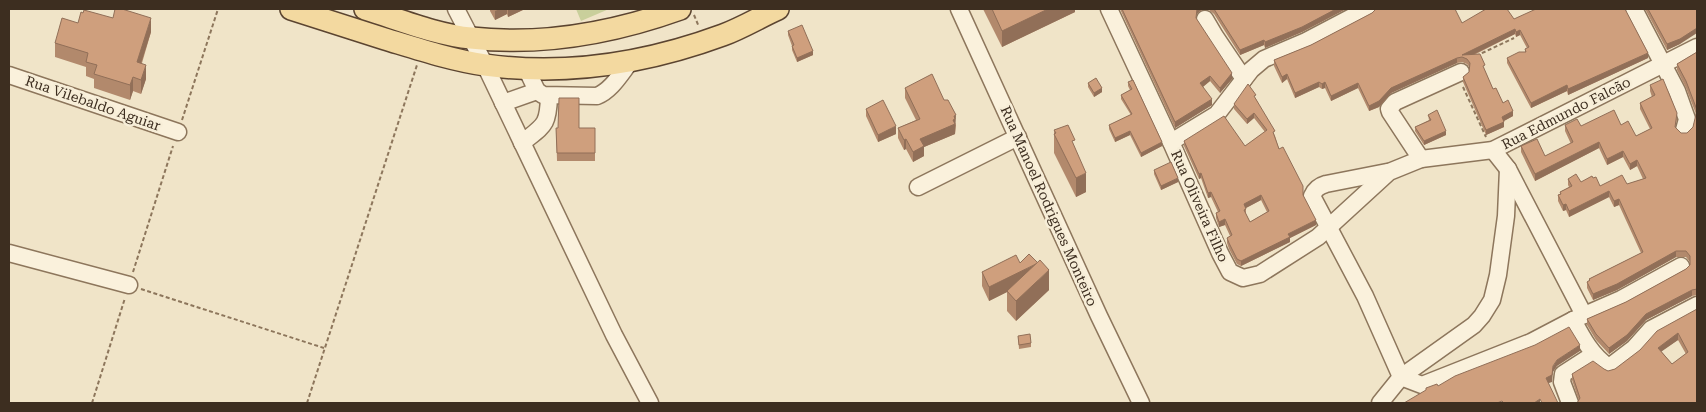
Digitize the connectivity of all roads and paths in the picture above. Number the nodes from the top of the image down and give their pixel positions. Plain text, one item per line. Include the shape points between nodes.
1 (218, 9) edge
2 (292, 9) edge
3 (365, 9) edge
4 (456, 9) edge
5 (680, 9) edge
6 (778, 9) edge
7 (959, 9) edge
8 (1109, 9) edge
9 (1367, 9) edge
10 (1634, 9) edge
11 (1205, 19) dead end
12 (426, 28) junction
13 (470, 38) junction
14 (1514, 38) dead end
15 (1697, 47) edge
16 (421, 51) junction
17 (1474, 56) edge
18 (631, 61) junction
19 (484, 65) junction
20 (1663, 65) junction
21 (526, 68) junction
22 (1460, 72) dead end
23 (9, 75) edge
24 (1244, 79) junction
25 (543, 94) junction
26 (503, 103) junction
27 (1684, 130) dead end
28 (178, 132) junction
29 (1018, 137) junction
30 (1171, 142) junction
31 (522, 143) junction
32 (1493, 150) junction
33 (1421, 159) junction
34 (1508, 169) junction
35 (1389, 172) junction
36 (918, 186) dead end
37 (1353, 204) joint
38 (1329, 227) junction
39 (9, 252) edge
40 (1681, 266) dead end
41 (129, 285) junction
42 (1697, 305) edge
43 (1578, 317) junction
44 (325, 348) junction
45 (1594, 354) junction
46 (1402, 377) junction
47 (92, 403) edge
48 (307, 403) edge
49 (650, 403) edge
50 (1141, 403) edge
51 (1380, 403) edge
52 (1570, 403) edge

1 - 28 path
2 - 16 main road
3 - 12 main road
4 - 13 street
5 - 13 main road via 608,31 563,38
6 - 18 main road via 724,34
7 - 29 street, Rua Manoel Rodrigues Monteiro
8 - 30 street, Rua Oliveira Filho
9 - 24 street, Rua Oliveira Filho via 1264,59
10 - 20 street
11 - 24 street
12 - 13 main road
12 - 16 main road
13 - 19 street
14 - 17 path
15 - 20 street, Rua Edmundo Falcão
16 - 19 main road
16 - 44 path
18 - 21 main road via 567,68
18 - 25 street via 603,94
19 - 21 main road
19 - 26 street
20 - 27 street via 1684,109
20 - 32 street, Rua Edmundo Falcão
21 - 25 street
22 - 33 street via 1395,102 1389,109
23 - 28 street, Rua Vilebaldo Aguiar
24 - 30 street, Rua Oliveira Filho via 1217,114
25 - 26 street
25 - 31 street via 549,114 546,121
26 - 31 street
28 - 41 path
29 - 36 street
29 - 50 street, Rua Manoel Rodrigues Monteiro
30 - 38 street, Rua Oliveira Filho via 1230,272 1243,278 1260,274
31 - 49 street
32 - 33 street, Rua Edmundo Falcão
32 - 34 street
33 - 35 street, Rua Edmundo Falcão
34 - 43 street
34 - 46 street via 1504,235 1492,300 1474,325
35 - 37 street, Rua Edmundo Falcão
35 - 38 street via 1319,186 1312,196
37 - 38 street, Rua Oliveira Filho
38 - 46 street
39 - 41 street
40 - 43 street via 1621,300
41 - 44 path
41 - 47 path
42 - 45 street via 1651,329 1634,348 1609,367
43 - 45 street via 1586,343
43 - 46 street via 1530,342 1422,385
44 - 48 path
45 - 52 street via 1563,374 1562,382
46 - 51 street

